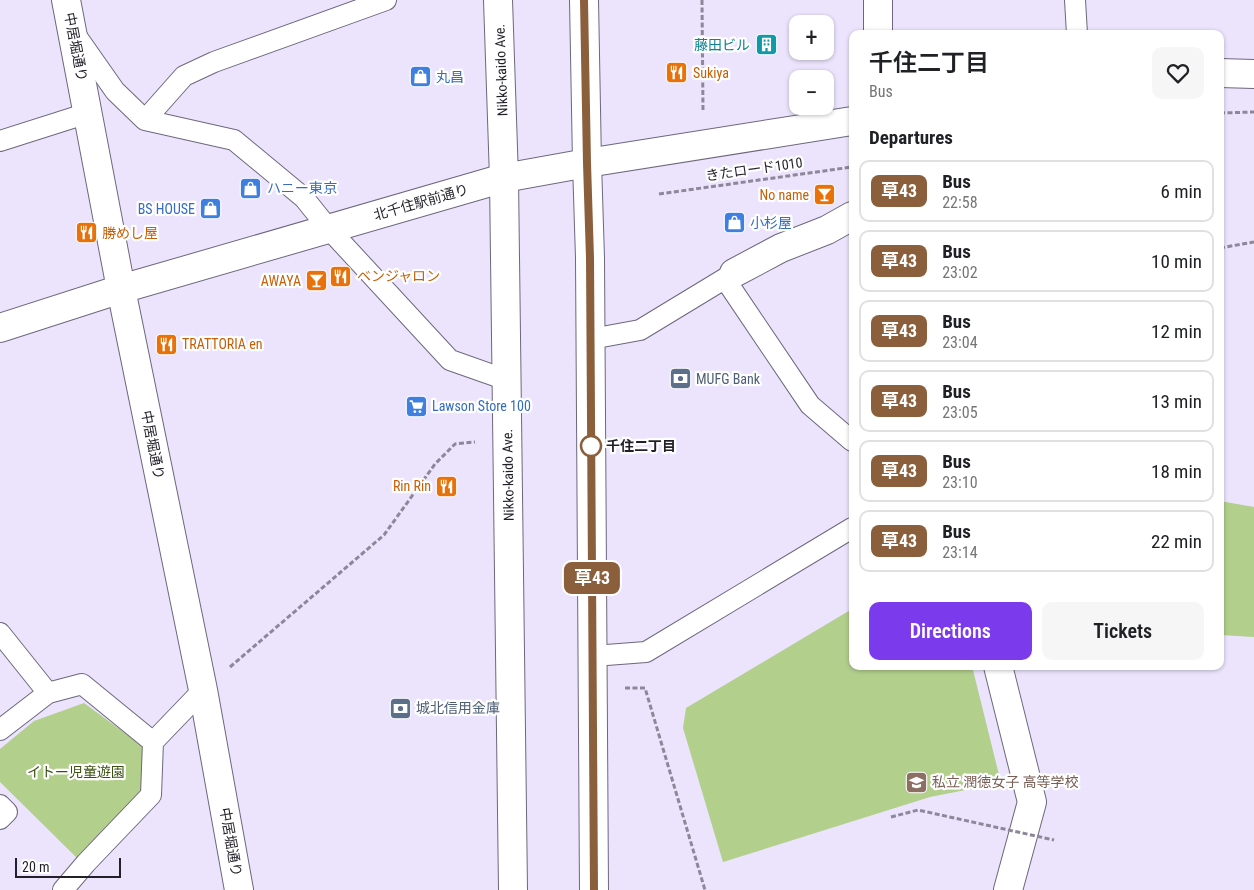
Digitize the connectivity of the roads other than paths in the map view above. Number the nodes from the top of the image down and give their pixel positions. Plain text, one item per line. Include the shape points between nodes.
1 (66, 0) edge
2 (386, 0) edge
3 (498, 0) edge
4 (584, 0) edge
5 (878, 0) edge
6 (1075, 0) edge
7 (878, 30) edge
8 (1077, 30) edge
9 (74, 33) junction
10 (1224, 73) edge
11 (1254, 74) edge
12 (88, 112) junction
13 (145, 120) junction
14 (849, 121) edge
15 (0, 142) edge
16 (587, 163) junction
17 (504, 178) junction
18 (849, 218) edge
19 (328, 228) junction
20 (729, 276) junction
21 (121, 289) junction
22 (0, 328) edge
23 (591, 339) junction
24 (507, 380) junction
25 (849, 438) edge
26 (849, 530) edge
27 (0, 634) edge
28 (593, 656) junction
29 (999, 670) edge
30 (203, 690) junction
31 (48, 693) junction
32 (0, 730) edge
33 (153, 742) junction
34 (0, 805) edge
35 (0, 819) edge
36 (63, 890) edge
37 (240, 890) edge
38 (513, 890) edge
39 (594, 890) edge
40 (1008, 890) edge

1 - 9 main road, 中居堀通り
2 - 13 lane via 214,62 184,76
3 - 17 main road, Nikko-kaido Ave.
4 - 16 main road
5 - 7 main road
6 - 8 lane
9 - 12 main road, 中居堀通り
9 - 13 lane via 115,91
10 - 11 main road
12 - 15 lane
12 - 21 main road, 中居堀通り
13 - 19 lane via 234,140 304,198
14 - 16 main road, 北千住駅前通り
16 - 17 main road, 北千住駅前通り
16 - 23 main road
17 - 19 main road, 北千住駅前通り
17 - 24 main road, Nikko-kaido Ave.
18 - 20 main road
19 - 21 main road, 北千住駅前通り
19 - 24 lane via 450,360
20 - 23 lane via 640,330
20 - 25 lane via 810,405
21 - 22 main road, 北千住駅前通り
21 - 30 main road, 中居堀通り
23 - 28 main road
24 - 38 main road, Nikko-kaido Ave.
26 - 28 lane via 646,652
27 - 31 lane
28 - 39 main road
29 - 40 main road via 1032,802
30 - 33 lane
30 - 37 main road, 中居堀通り
31 - 32 lane
31 - 33 lane via 82,684
33 - 36 lane via 151,795
34 - 35 lane via 7,812

